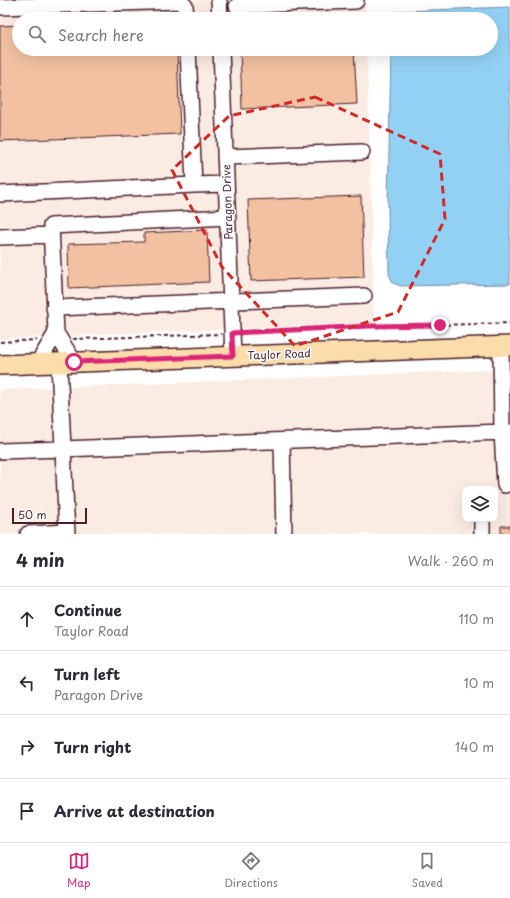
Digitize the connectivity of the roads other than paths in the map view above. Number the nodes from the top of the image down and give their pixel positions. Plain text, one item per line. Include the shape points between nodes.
1 (219, 0) edge
2 (172, 1) edge
3 (297, 1) edge
4 (356, 1) dead end
5 (237, 6) dead end
6 (0, 7) edge
7 (185, 12) edge
8 (220, 12) edge
9 (188, 56) edge
10 (221, 56) edge
11 (362, 152) dead end
12 (225, 157) junction
13 (226, 184) junction
14 (194, 185) junction
15 (0, 194) edge
16 (228, 217) junction
17 (51, 234) junction
18 (0, 237) edge
19 (364, 296) dead end
20 (231, 302) junction
21 (54, 308) junction
22 (56, 337) junction
23 (505, 346) edge
24 (233, 356) junction
25 (66, 362) junction
26 (38, 363) junction
27 (0, 365) edge
28 (506, 432) edge
29 (282, 441) junction
30 (63, 449) junction
31 (0, 451) edge
32 (502, 487) edge
33 (482, 522) edge
34 (67, 533) edge
35 (28, 534) edge
36 (284, 534) edge
37 (482, 534) edge

1 - 8 street
2 - 6 street
2 - 7 street via 179,1 185,6
3 - 4 street
3 - 5 street
9 - 14 street
10 - 12 street, Paragon Drive
11 - 12 street
12 - 13 street, Paragon Drive
13 - 14 street
13 - 16 street, Paragon Drive
14 - 15 street
16 - 17 street via 51,226
16 - 20 street, Paragon Drive
17 - 18 street
17 - 21 street
19 - 20 street
20 - 21 street
20 - 24 street, Paragon Drive
21 - 22 street
22 - 25 street
22 - 26 street
23 - 24 main road, Taylor Road
23 - 28 street
24 - 25 main road, Taylor Road
25 - 26 main road, Taylor Road
25 - 30 street
26 - 27 main road, Taylor Road
28 - 29 street
28 - 32 street
29 - 30 street
29 - 36 street
30 - 31 street
30 - 34 street
33 - 37 street
34 - 35 street

